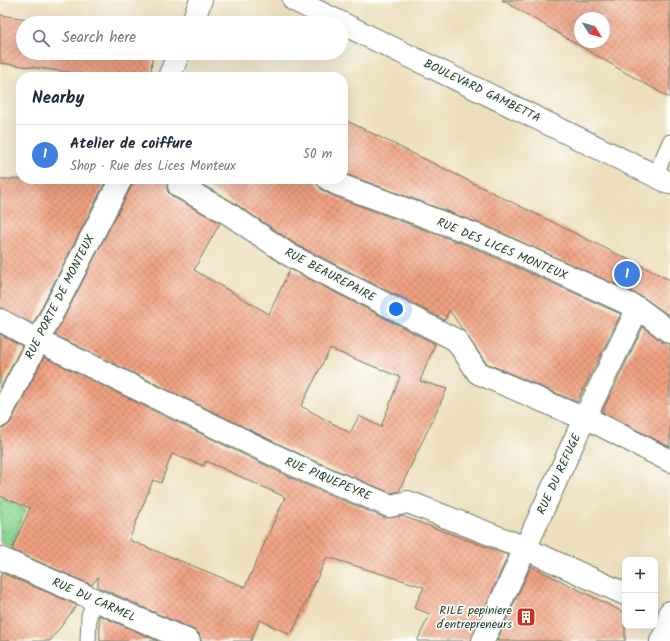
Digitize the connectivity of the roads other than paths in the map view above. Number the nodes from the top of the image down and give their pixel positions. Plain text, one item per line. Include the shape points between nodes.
1 (201, 0) edge
2 (294, 0) edge
3 (195, 16) edge
4 (327, 16) edge
5 (348, 26) edge
6 (176, 60) edge
7 (171, 72) edge
8 (670, 142) edge
9 (663, 179) edge
10 (118, 184) edge
11 (337, 184) edge
12 (179, 186) dead end
13 (638, 308) junction
14 (0, 320) edge
15 (670, 332) edge
16 (37, 340) junction
17 (0, 416) edge
18 (585, 417) junction
19 (670, 461) edge
20 (524, 548) junction
21 (0, 558) edge
22 (623, 593) edge
23 (94, 600) junction
24 (658, 609) edge
25 (670, 613) edge
26 (88, 641) edge
27 (189, 641) edge
28 (483, 641) edge
29 (661, 641) edge

1 - 3 street
2 - 4 street, BOULEVARD GAMBETTA
5 - 9 street, BOULEVARD GAMBETTA
6 - 7 street
8 - 9 lane
10 - 16 street, RUE PORTE DE MONTEUX
11 - 13 street, RUE DES LICES MONTEUX via 479,236
12 - 18 street, RUE BEAUREPAIRE via 226,212 291,256 456,340 478,373
13 - 15 street, RUE DES LICES MONTEUX
13 - 18 street, RUE DU REFUGE
14 - 16 street, RUE PIQUEPEYRE
16 - 17 street, RUE PORTE DE MONTEUX
16 - 20 street, RUE PIQUEPEYRE via 307,471 390,506 408,502
18 - 19 street, RUE BEAUREPAIRE
18 - 20 street, RUE DU REFUGE
20 - 22 street, RUE PIQUEPEYRE
20 - 28 street, RUE DU REFUGE
21 - 23 street, RUE DU CARMEL
23 - 26 lane via 89,616
23 - 27 street, RUE DU CARMEL
24 - 25 street
25 - 29 street via 667,630

